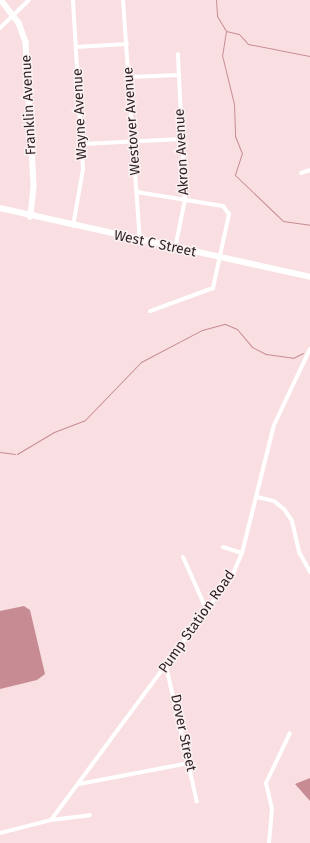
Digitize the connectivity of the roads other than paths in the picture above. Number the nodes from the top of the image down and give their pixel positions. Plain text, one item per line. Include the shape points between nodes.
1 (1, 0) edge
2 (29, 0) edge
3 (73, 0) edge
4 (123, 0) edge
5 (12, 14) junction
6 (0, 28) edge
7 (127, 44) junction
8 (76, 47) junction
9 (178, 54) dead end
10 (179, 75) junction
11 (129, 78) junction
12 (182, 139) junction
13 (133, 142) junction
14 (82, 144) junction
15 (310, 170) edge
16 (301, 173) dead end
17 (137, 192) junction
18 (185, 199) junction
19 (0, 208) edge
20 (32, 217) junction
21 (72, 227) junction
22 (140, 241) junction
23 (175, 249) junction
24 (219, 258) junction
25 (310, 277) edge
26 (150, 311) dead end
27 (310, 349) edge
28 (257, 497) junction
29 (224, 547) dead end
30 (242, 553) junction
31 (183, 557) dead end
32 (310, 572) edge
33 (206, 611) junction
34 (166, 666) junction
35 (290, 733) dead end
36 (189, 763) junction
37 (79, 784) junction
38 (198, 802) dead end
39 (90, 815) dead end
40 (51, 820) junction
41 (0, 833) edge
42 (269, 843) edge

1 - 5 main road, Franklin Avenue
2 - 5 street
3 - 8 street, Wayne Avenue
4 - 7 street, Westover Avenue
5 - 6 street
5 - 20 main road, Franklin Avenue via 26,42 34,187
7 - 8 street
7 - 11 street, Westover Avenue
8 - 14 street, Wayne Avenue
9 - 10 street, Akron Avenue
10 - 11 street
10 - 12 street, Akron Avenue
11 - 13 street, Westover Avenue
12 - 13 street
12 - 18 street, Akron Avenue
13 - 14 street
13 - 17 street, Westover Avenue
14 - 21 street, Wayne Avenue via 83,180
15 - 16 street
17 - 18 street
17 - 22 street, Westover Avenue
18 - 23 street, Akron Avenue
18 - 24 street via 223,206 229,214
19 - 20 main road, West C Street
20 - 21 main road, West C Street
21 - 22 main road, West C Street
22 - 23 main road, West C Street
23 - 24 main road, West C Street
24 - 25 main road, West C Street
24 - 26 street via 213,288
27 - 28 street, Pump Station Road via 274,425
28 - 30 street, Pump Station Road
28 - 32 street via 274,501 284,509 292,521 299,552
29 - 30 street
30 - 33 street, Pump Station Road via 233,574
31 - 33 street
33 - 34 street, Pump Station Road
34 - 36 street, Dover Street
34 - 37 street, Pump Station Road
35 - 42 street via 266,783 272,809
36 - 37 street
36 - 38 street, Dover Street
37 - 40 street, Pump Station Road
39 - 40 street
40 - 41 street

